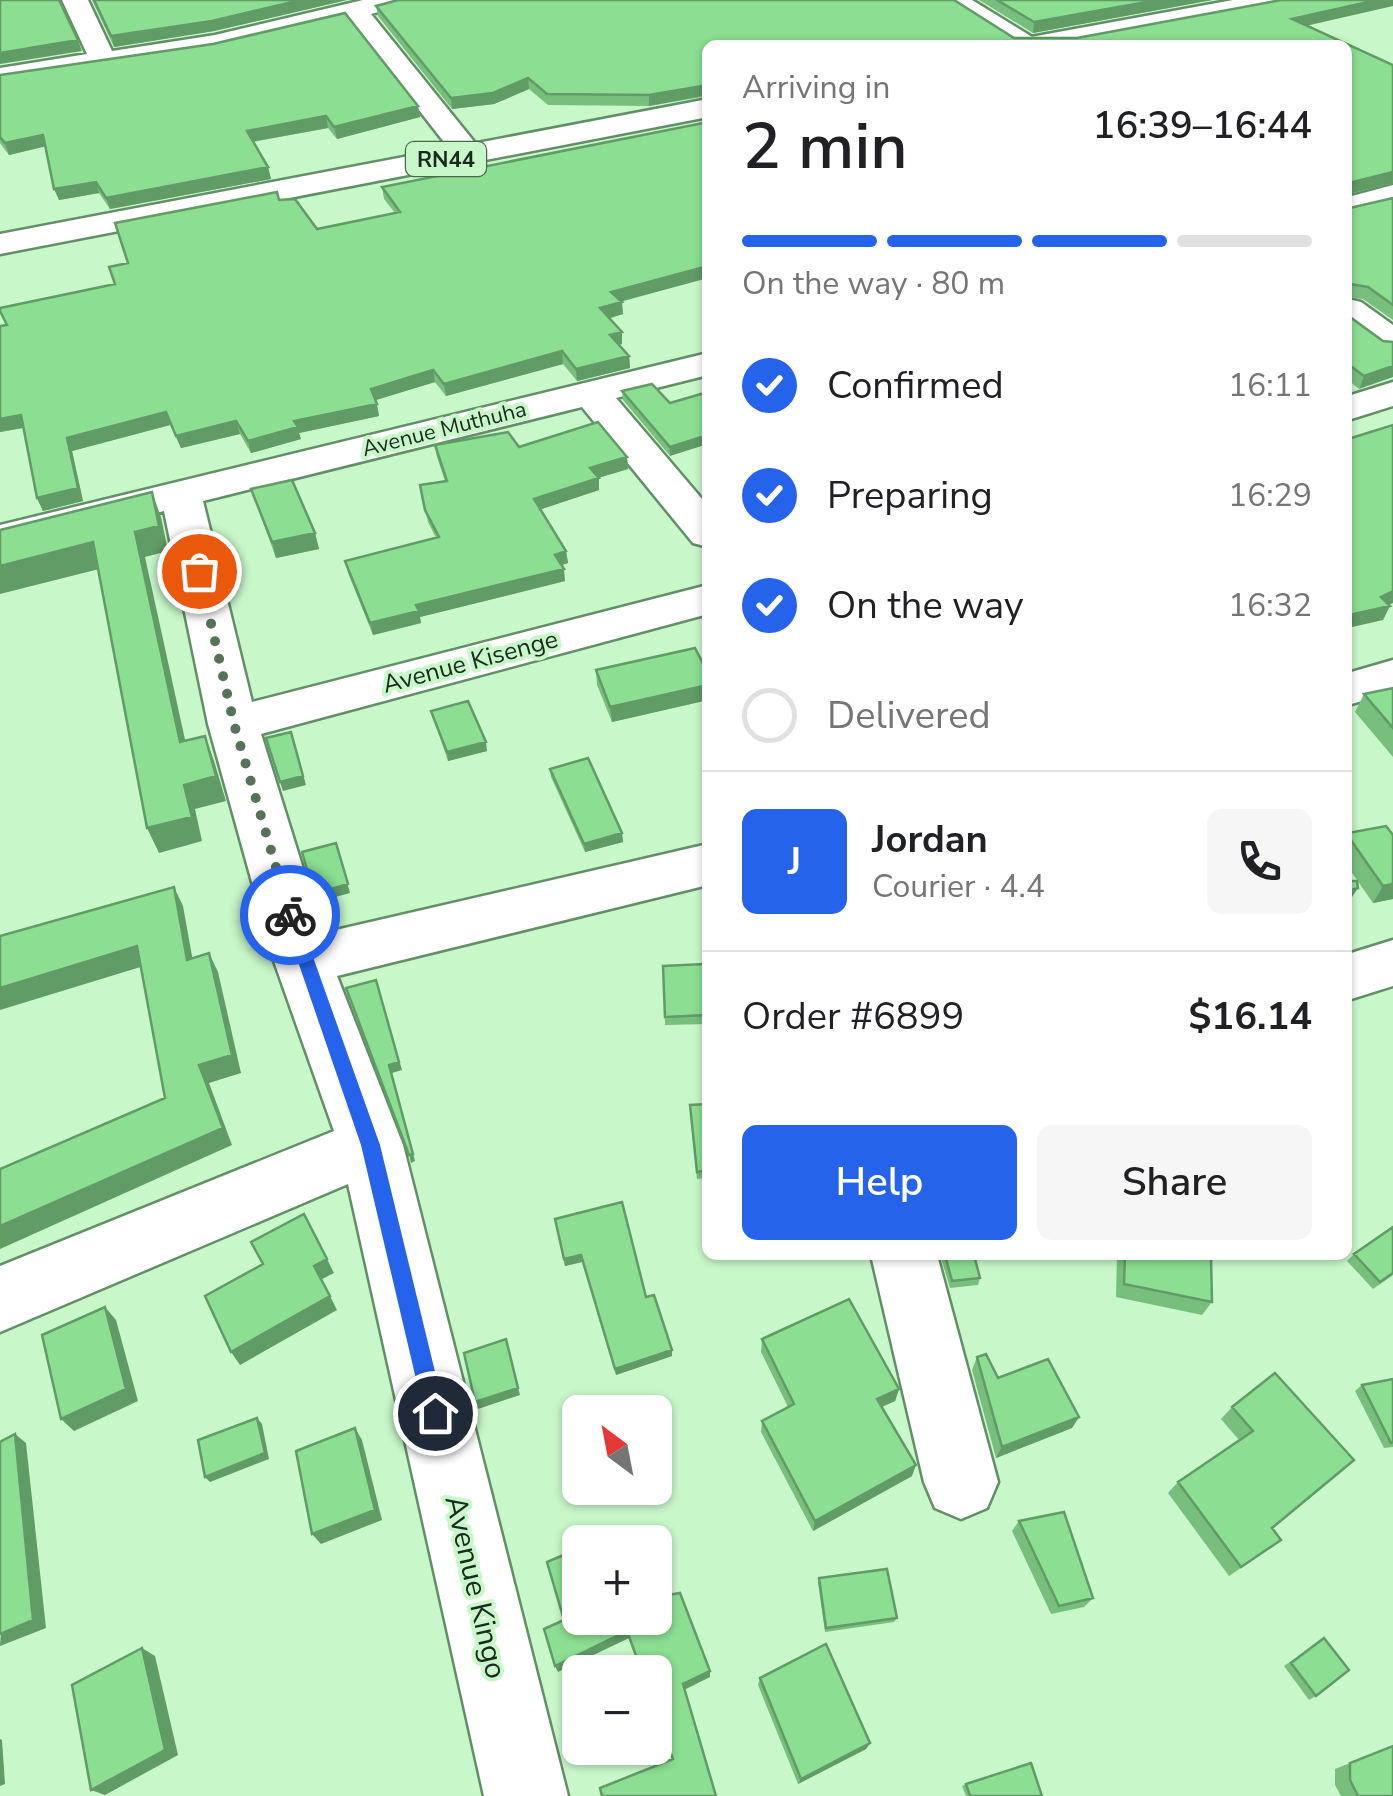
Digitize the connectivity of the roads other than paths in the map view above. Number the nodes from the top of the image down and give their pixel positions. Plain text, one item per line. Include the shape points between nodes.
1 (75, 0) edge
2 (396, 0) edge
3 (954, 0) edge
4 (1274, 0) edge
5 (355, 11) junction
6 (1022, 40) edge
7 (1058, 40) edge
8 (103, 60) junction
9 (0, 76) edge
10 (702, 109) edge
11 (469, 154) junction
12 (1393, 196) edge
13 (1352, 207) edge
14 (0, 244) edge
15 (1352, 313) edge
16 (1393, 342) edge
17 (702, 365) edge
18 (590, 392) junction
19 (1393, 394) edge
20 (1352, 407) edge
21 (182, 494) junction
22 (702, 527) edge
23 (0, 538) edge
24 (702, 601) edge
25 (1393, 676) edge
26 (1352, 688) edge
27 (234, 724) junction
28 (702, 865) edge
29 (303, 960) junction
30 (1393, 963) edge
31 (1352, 975) edge
32 (371, 1145) junction
33 (905, 1260) edge
34 (0, 1298) edge
35 (961, 1482) dead end
36 (526, 1796) edge

1 - 8 street
2 - 5 street
3 - 6 street
4 - 7 street
5 - 8 street
5 - 11 street
8 - 9 street
10 - 11 street, RN44
11 - 14 street, RN44
12 - 13 street
15 - 16 street
17 - 18 street, Avenue Muthuha
18 - 21 street, Avenue Muthuha
18 - 22 street
19 - 20 street
21 - 23 street, Avenue Muthuha
21 - 27 street, Avenue Kingo
24 - 27 street, Avenue Kisenge
25 - 26 street
27 - 29 street, Avenue Kingo
28 - 29 street
29 - 32 street, Avenue Kingo
30 - 31 street
32 - 34 street
32 - 36 street, Avenue Kingo
33 - 35 street

